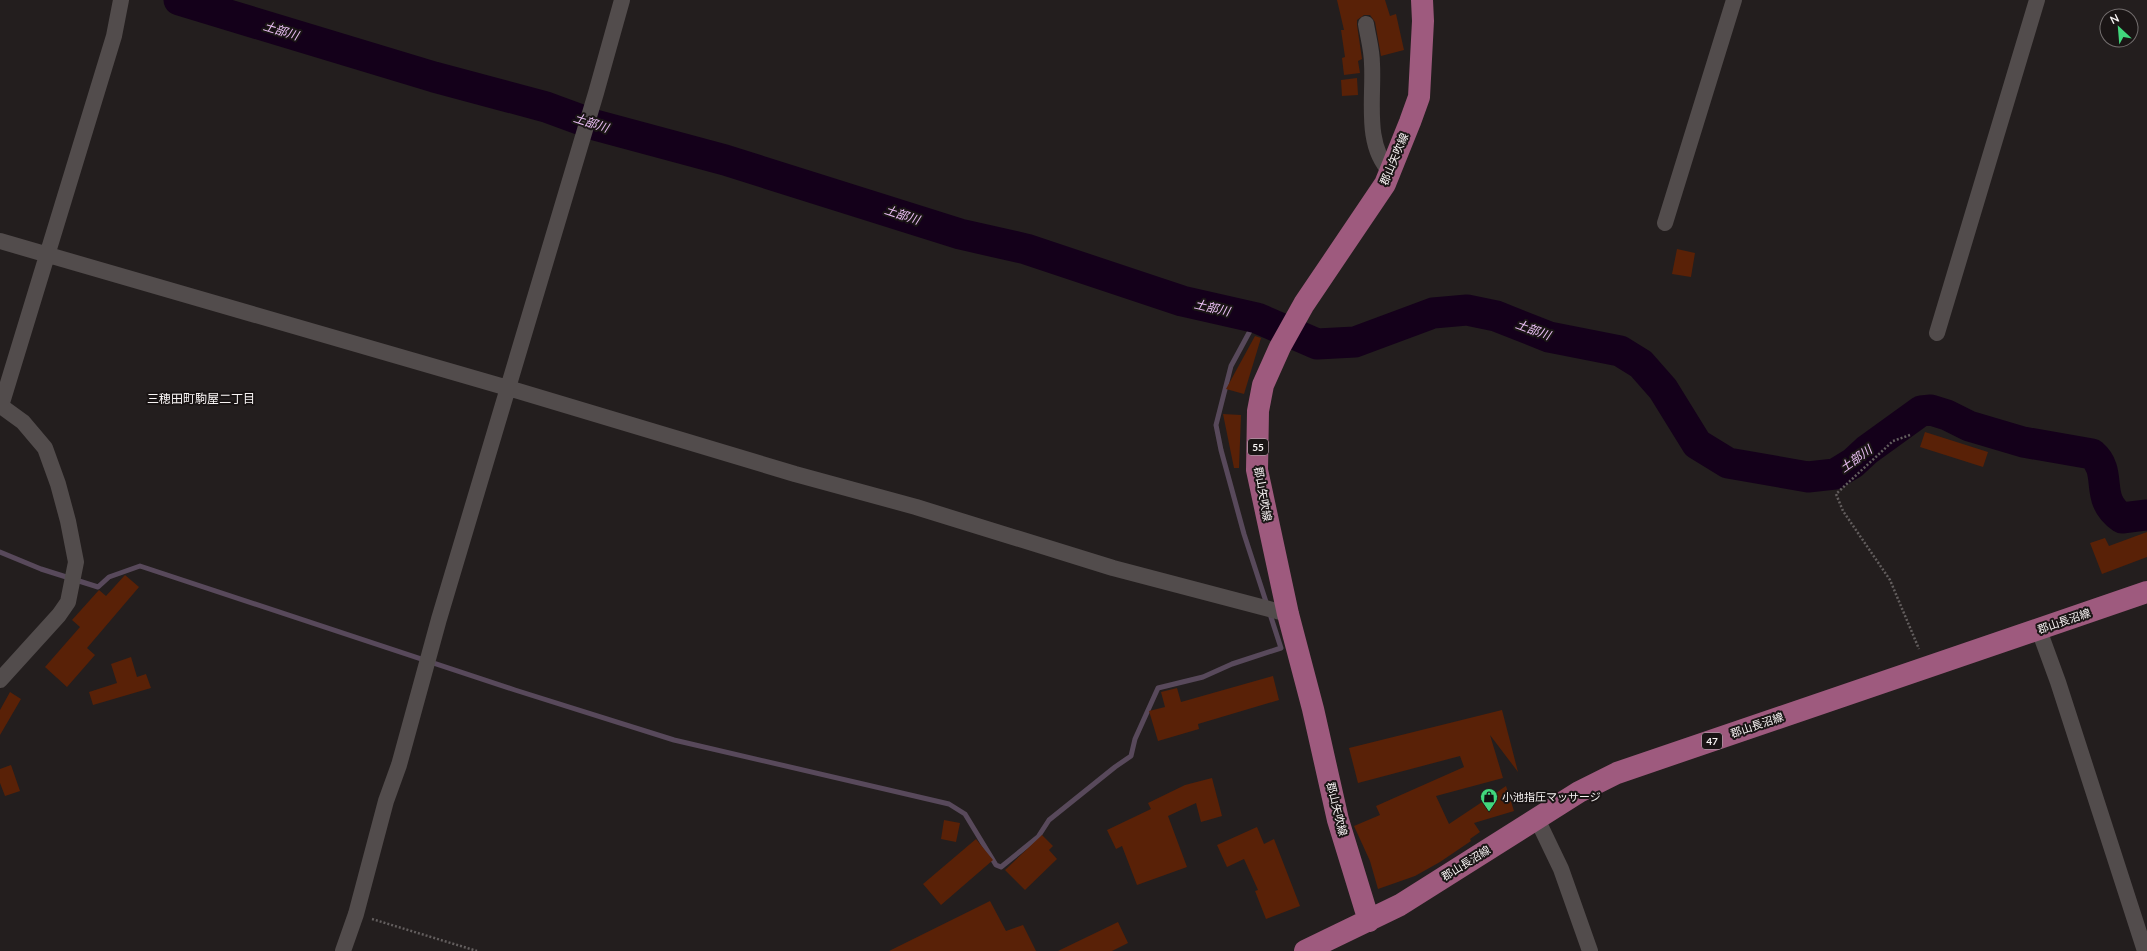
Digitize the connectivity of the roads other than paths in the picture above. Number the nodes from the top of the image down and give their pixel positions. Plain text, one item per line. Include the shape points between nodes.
1 (121, 0) edge
2 (622, 0) edge
3 (1422, 0) edge
4 (1734, 0) edge
5 (2037, 0) edge
6 (1366, 24) dead end
7 (1390, 171) junction
8 (1665, 223) dead end
9 (0, 241) edge
10 (46, 255) junction
11 (1937, 333) dead end
12 (508, 388) junction
13 (2147, 592) edge
14 (1288, 614) junction
15 (2039, 630) junction
16 (0, 680) edge
17 (1537, 820) junction
18 (1369, 921) junction
19 (343, 951) edge
20 (1305, 951) edge
21 (1590, 951) edge
22 (2145, 951) edge

1 - 10 street via 114,36
2 - 12 street
3 - 7 main road, 郡山矢吹線 / 55 via 1419,97
4 - 8 street
5 - 11 street
6 - 7 street via 1372,62 1373,130 1383,164
7 - 14 main road, 郡山矢吹線 / 55 via 1385,184 1304,304 1263,385 1258,411 1257,470
9 - 10 street
10 - 12 street
10 - 16 street via 1,406 23,422 45,448 58,484 76,562 68,602 59,616
12 - 14 street via 795,474 916,507 1113,568
12 - 19 street via 399,765 386,801 356,914
13 - 15 main road, 郡山長沼線 / 47
14 - 18 main road, 郡山矢吹線 / 55 via 1314,709 1338,820
15 - 17 main road, 郡山長沼線 / 47 via 1617,773 1585,789
15 - 22 street
17 - 18 main road, 郡山長沼線 / 47 via 1400,905
17 - 21 street via 1561,869
18 - 20 main road, 郡山長沼線 / 47

